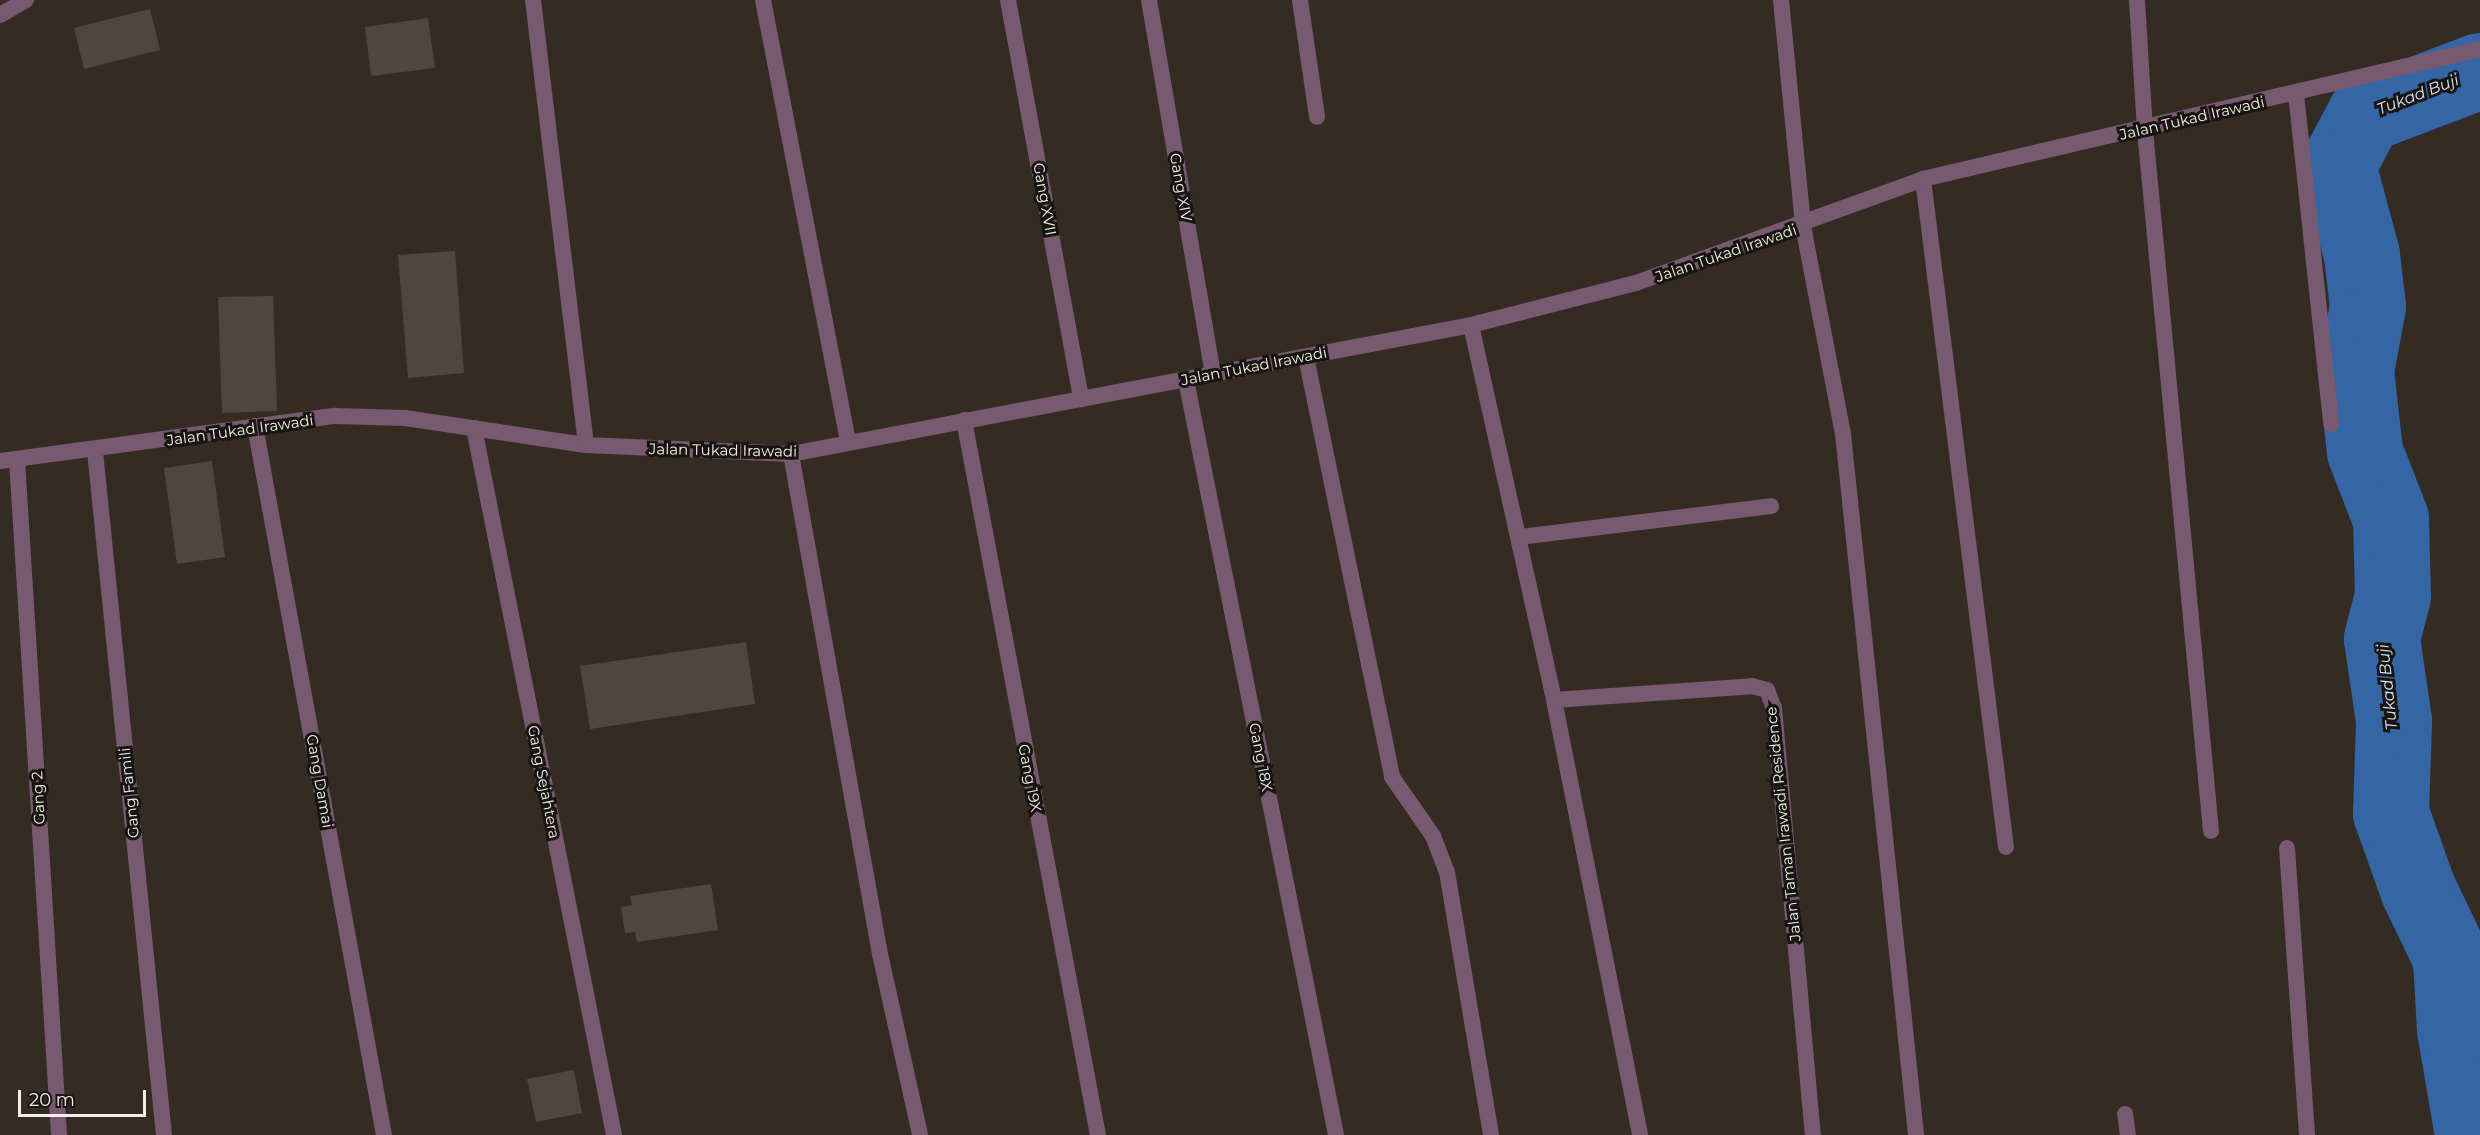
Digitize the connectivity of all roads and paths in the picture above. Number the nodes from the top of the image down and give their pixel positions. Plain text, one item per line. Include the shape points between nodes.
1 (26, 0) edge
2 (533, 0) edge
3 (763, 0) edge
4 (1008, 0) edge
5 (1149, 0) edge
6 (1300, 0) edge
7 (1781, 0) edge
8 (2137, 0) edge
9 (0, 15) edge
10 (2480, 49) edge
11 (2296, 94) junction
12 (1317, 117) dead end
13 (2145, 130) junction
14 (1923, 179) junction
15 (1803, 226) junction
16 (1471, 325) junction
17 (1306, 357) junction
18 (1213, 374) junction
19 (1185, 380) junction
20 (1081, 399) junction
21 (964, 420) junction
22 (2331, 424) dead end
23 (255, 426) junction
24 (474, 428) junction
25 (848, 443) junction
26 (586, 445) junction
27 (95, 451) junction
28 (790, 454) junction
29 (17, 460) junction
30 (0, 461) edge
31 (1771, 506) dead end
32 (1520, 537) junction
33 (1554, 700) junction
34 (2211, 831) dead end
35 (2006, 847) dead end
36 (2287, 848) dead end
37 (2125, 1114) dead end
38 (59, 1135) edge
39 (164, 1135) edge
40 (384, 1135) edge
41 (614, 1135) edge
42 (920, 1135) edge
43 (1098, 1135) edge
44 (1336, 1135) edge
45 (1491, 1135) edge
46 (1640, 1135) edge
47 (1813, 1135) edge
48 (1916, 1135) edge
49 (2128, 1135) edge
50 (2307, 1135) edge

1 - 9 street
2 - 26 street
3 - 25 street
4 - 20 street, Gang XVII
5 - 18 street, Gang XIV
6 - 12 street
7 - 15 street
8 - 13 street
10 - 11 street, Jalan Tukad Irawadi
11 - 13 street, Jalan Tukad Irawadi
11 - 22 street
13 - 14 street, Jalan Tukad Irawadi
13 - 34 street
14 - 15 street, Jalan Tukad Irawadi
14 - 35 street
15 - 16 street, Jalan Tukad Irawadi via 1636,284
15 - 48 street via 1843,434
16 - 17 street, Jalan Tukad Irawadi
16 - 32 street
17 - 18 street, Jalan Tukad Irawadi
17 - 45 street via 1392,777 1433,837 1447,873
18 - 19 street, Jalan Tukad Irawadi
19 - 20 street, Jalan Tukad Irawadi
19 - 44 street, Gang 18X
20 - 21 street, Jalan Tukad Irawadi
21 - 25 street, Jalan Tukad Irawadi
21 - 43 street, Gang 19X
23 - 24 street, Jalan Tukad Irawadi via 335,416 405,418
23 - 27 street, Jalan Tukad Irawadi
23 - 40 street, Gang Damai
24 - 26 street, Jalan Tukad Irawadi
24 - 41 street, Gang Sejahtera
25 - 28 street, Jalan Tukad Irawadi
26 - 28 street, Jalan Tukad Irawadi
27 - 29 street, Jalan Tukad Irawadi
27 - 39 street, Gang Famili
28 - 42 street via 880,954
29 - 30 street, Jalan Tukad Irawadi
29 - 38 street, Gang 2
31 - 32 street
32 - 33 street
33 - 46 street
33 - 47 street, Jalan Taman Irawadi Residence via 1752,686 1767,690 1774,708
36 - 50 street
37 - 49 street

